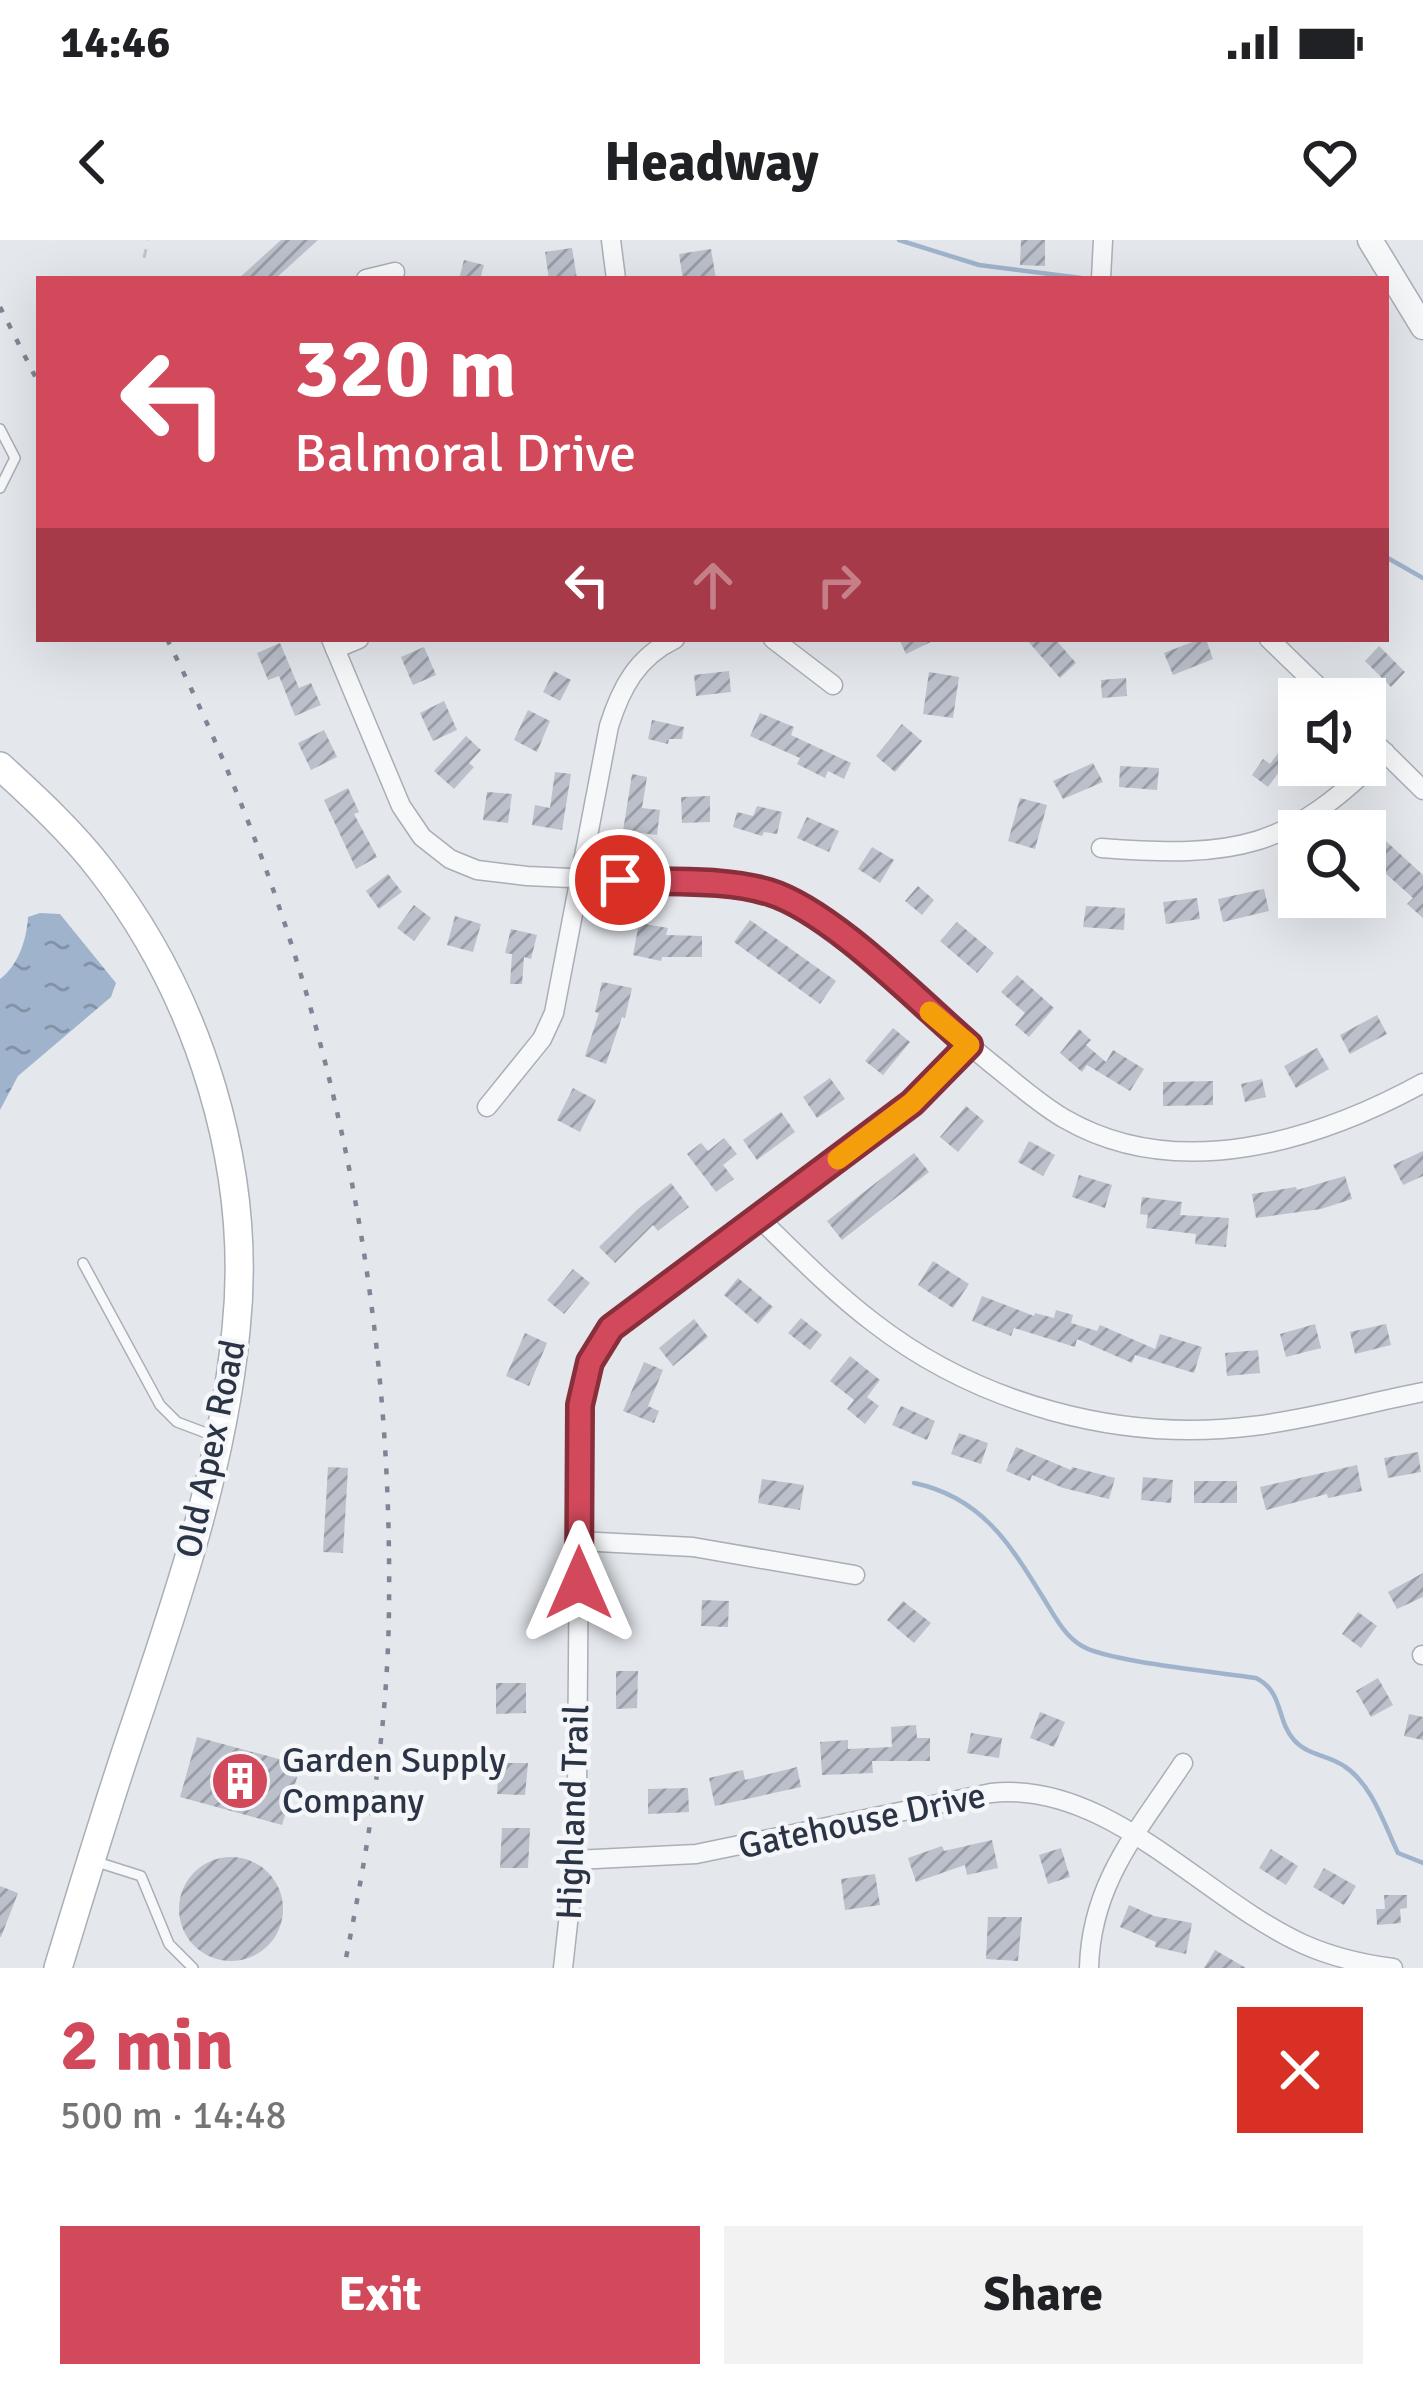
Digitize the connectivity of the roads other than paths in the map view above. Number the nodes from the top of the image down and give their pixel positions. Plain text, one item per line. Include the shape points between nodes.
1 (611, 240) edge
2 (1103, 240) edge
3 (1370, 240) edge
4 (395, 272) dead end
5 (378, 276) edge
6 (616, 276) edge
7 (1101, 276) edge
8 (1423, 327) edge
9 (0, 429) edge
10 (0, 488) edge
11 (671, 642) edge
12 (777, 642) edge
13 (1272, 642) edge
14 (333, 644) edge
15 (1309, 678) edge
16 (833, 685) dead end
17 (1386, 753) edge
18 (0, 766) edge
19 (1349, 786) edge
20 (1423, 790) edge
21 (1101, 848) dead end
22 (579, 878) junction
23 (969, 1045) junction
24 (1423, 1083) edge
25 (487, 1107) dead end
26 (759, 1218) junction
27 (83, 1263) dead end
28 (1423, 1392) edge
29 (219, 1437) junction
30 (579, 1541) junction
31 (855, 1575) dead end
32 (1184, 1763) dead end
33 (1134, 1837) junction
34 (92, 1860) junction
35 (575, 1860) junction
36 (58, 1968) edge
37 (194, 1968) edge
38 (562, 1968) edge
39 (1089, 1968) edge
40 (1393, 1968) edge

1 - 6 street
2 - 7 street
3 - 8 street
4 - 5 street
9 - 10 lane via 15,458
11 - 22 street via 639,665 618,697
12 - 16 street
13 - 15 street
14 - 22 street via 391,785 422,837 477,870
17 - 20 street
18 - 29 main road, Old Apex Road via 122,900 206,1066 227,1147 238,1273
19 - 21 street via 1261,841 1214,850
22 - 23 street via 742,886 795,902
22 - 25 street via 554,1013
23 - 24 street via 1066,1119 1160,1150 1226,1150 1288,1138
23 - 26 street, Highland Trail via 912,1103
26 - 28 street via 893,1337 984,1388 1052,1411 1124,1425 1231,1428
26 - 30 street, Highland Trail via 625,1315 599,1346 580,1405
27 - 29 lane via 160,1405 197,1432
29 - 34 main road, Old Apex Road via 183,1581
30 - 31 street via 693,1547
30 - 35 street, Highland Trail
32 - 33 street
33 - 35 street, Gatehouse Drive via 1064,1799 1013,1792 697,1854
33 - 39 street via 1099,1898
33 - 40 street, Gatehouse Drive via 1302,1943
34 - 36 main road, Old Apex Road
34 - 37 lane via 141,1876 169,1944
35 - 38 street, Highland Trail

